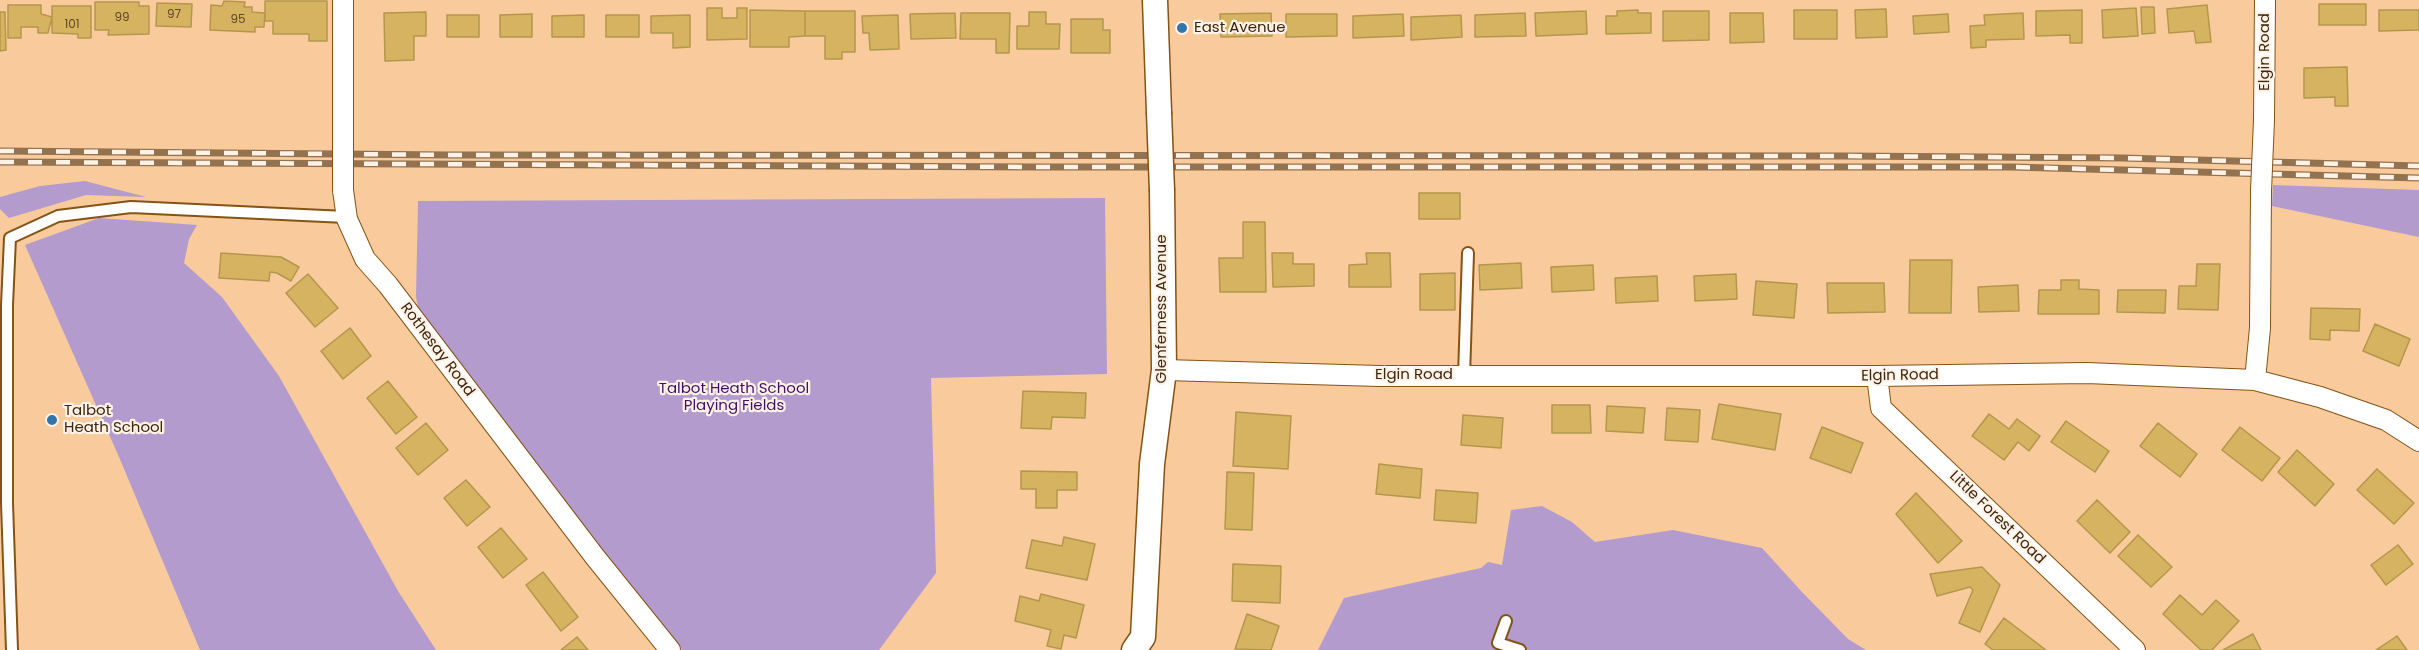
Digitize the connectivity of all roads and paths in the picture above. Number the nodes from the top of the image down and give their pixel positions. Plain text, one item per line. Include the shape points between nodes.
1 (343, 0) edge
2 (1155, 0) edge
3 (2265, 0) edge
4 (346, 217) junction
5 (1468, 253) dead end
6 (1164, 370) junction
7 (1464, 376) junction
8 (1877, 376) junction
9 (2255, 380) junction
10 (3, 382) edge
11 (2419, 441) edge
12 (4, 488) edge
13 (1506, 621) dead end
14 (12, 650) edge
15 (670, 650) edge
16 (1134, 650) edge
17 (1520, 650) edge
18 (2135, 650) edge

1 - 4 street, Rothesay Road, bridge
2 - 6 street, Glenferness Avenue, bridge
3 - 9 street, Elgin Road, bridge via 2260,328
4 - 10 lane via 131,207 58,216 10,238
4 - 15 street, Rothesay Road via 364,259
5 - 7 lane
6 - 7 street, Elgin Road
6 - 16 street, Glenferness Avenue via 1152,464 1143,637
7 - 8 street, Elgin Road
8 - 9 street, Elgin Road via 2087,373
8 - 18 street, Little Forest Road via 1881,408
9 - 11 street via 2386,420
10 - 12 lane
12 - 14 lane
13 - 17 lane via 1498,643

